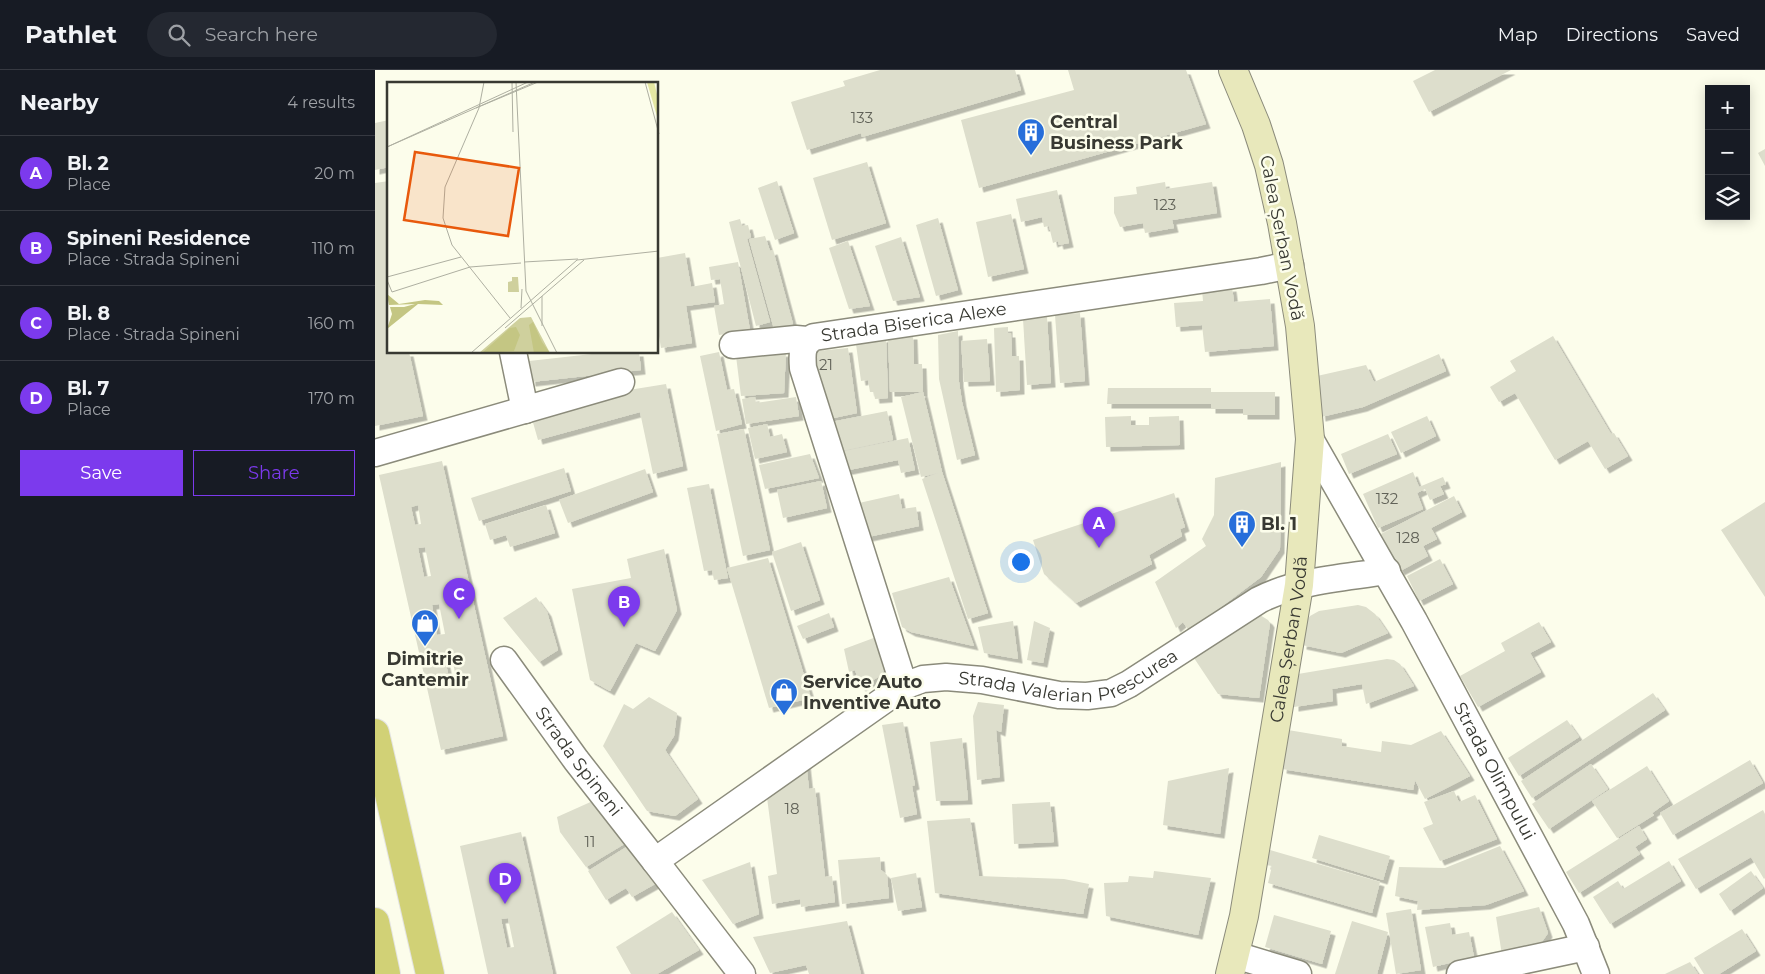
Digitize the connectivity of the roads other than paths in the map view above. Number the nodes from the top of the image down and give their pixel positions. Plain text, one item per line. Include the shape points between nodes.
1 (1233, 70) edge
2 (1290, 265) junction
3 (807, 340) junction
4 (733, 345) dead end
5 (513, 354) edge
6 (621, 382) dead end
7 (525, 410) junction
8 (1310, 439) junction
9 (375, 453) edge
10 (1387, 571) junction
11 (1299, 585) junction
12 (504, 660) dead end
13 (904, 686) junction
14 (375, 733) edge
15 (655, 861) junction
16 (375, 922) edge
17 (1586, 947) junction
18 (1233, 964) edge
19 (386, 974) edge
20 (430, 974) edge
21 (742, 974) edge
22 (1299, 974) edge
23 (1460, 974) edge
24 (1596, 974) edge

1 - 2 street, Calea Șerban Vodă via 1269,165
2 - 3 street, Strada Biserica Alexe via 814,336
2 - 8 street, Calea Șerban Vodă via 1301,335
3 - 4 street
3 - 13 street, Strada Biserica Alexe via 803,348 803,368
5 - 7 street
6 - 7 street
7 - 9 street
8 - 10 street, Strada Olimpului
8 - 11 street, Calea Șerban Vodă
10 - 11 street
10 - 17 street, Strada Olimpului
11 - 13 street, Strada Valerian Prescurea via 1273,592 1129,684 1111,692 1087,696 1059,695 982,680 947,677 923,679
11 - 18 street, Calea Șerban Vodă via 1244,916
12 - 15 street, Strada Spineni
13 - 15 street, Strada Valerian Prescurea
14 - 20 main road
15 - 21 street
16 - 19 main road
17 - 23 street
17 - 24 street, Strada Olimpului
18 - 22 street

